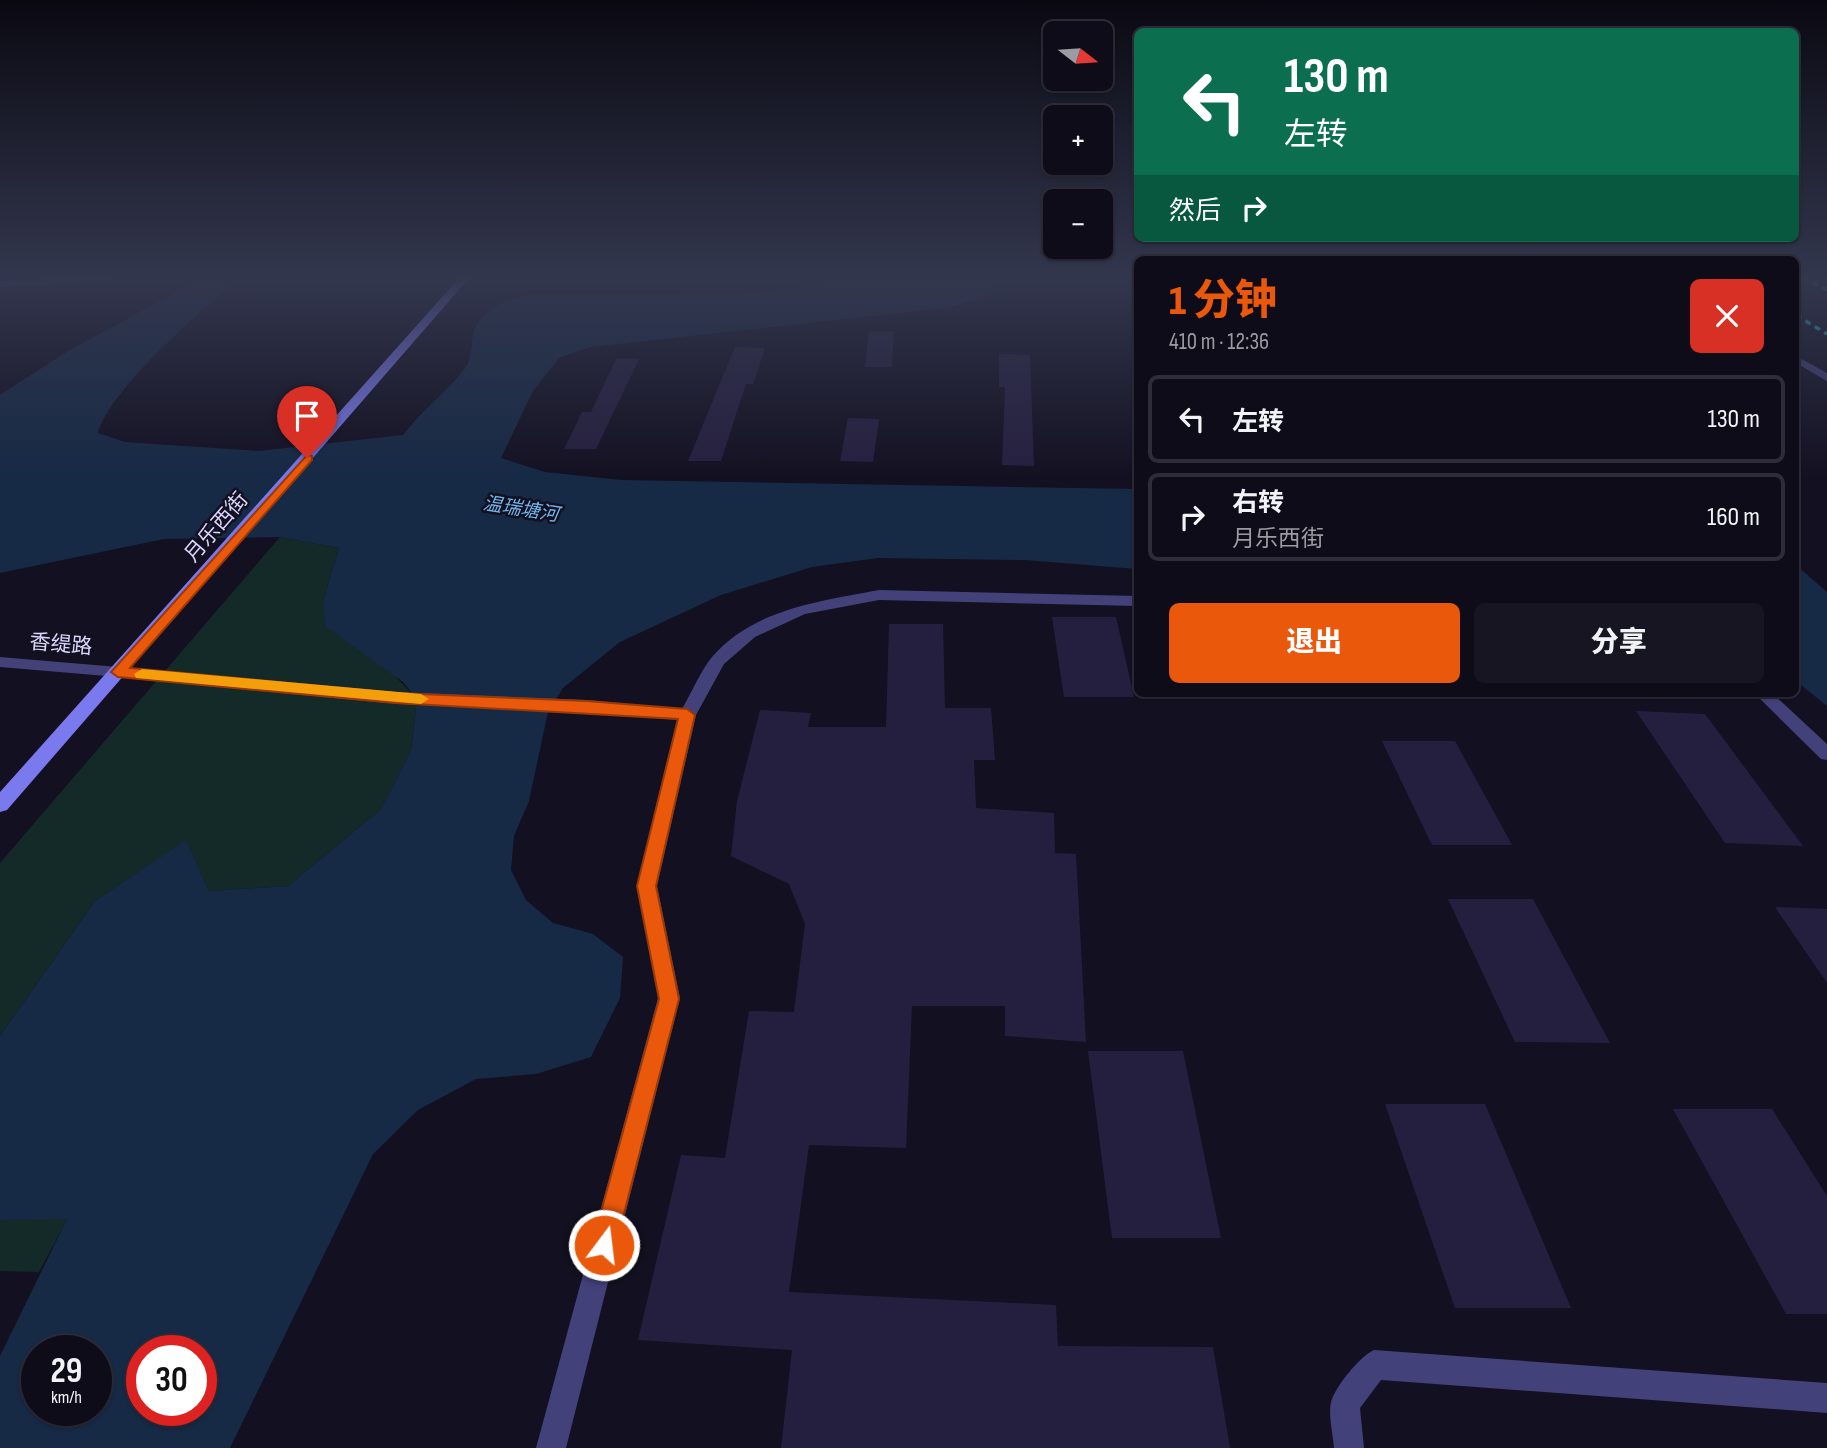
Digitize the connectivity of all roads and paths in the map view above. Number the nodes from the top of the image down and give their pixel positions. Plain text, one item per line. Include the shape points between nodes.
1 (406, 345) edge
2 (1799, 361) edge
3 (1827, 378) edge
4 (1134, 601) edge
5 (0, 662) edge
6 (118, 672) junction
7 (1766, 697) edge
8 (687, 715) junction
9 (1827, 754) edge
10 (0, 805) edge
11 (1827, 1398) edge
12 (551, 1448) edge
13 (1349, 1448) edge

1 - 6 main road, 月乐西街
2 - 3 street
4 - 8 street via 878,596 801,610 749,634 718,661
5 - 6 street, 香缇路
6 - 8 street, 香缇路 via 396,698
6 - 10 main road, 月乐西街
7 - 9 street
8 - 12 street via 647,886 669,999
11 - 13 street via 1374,1365 1345,1404

